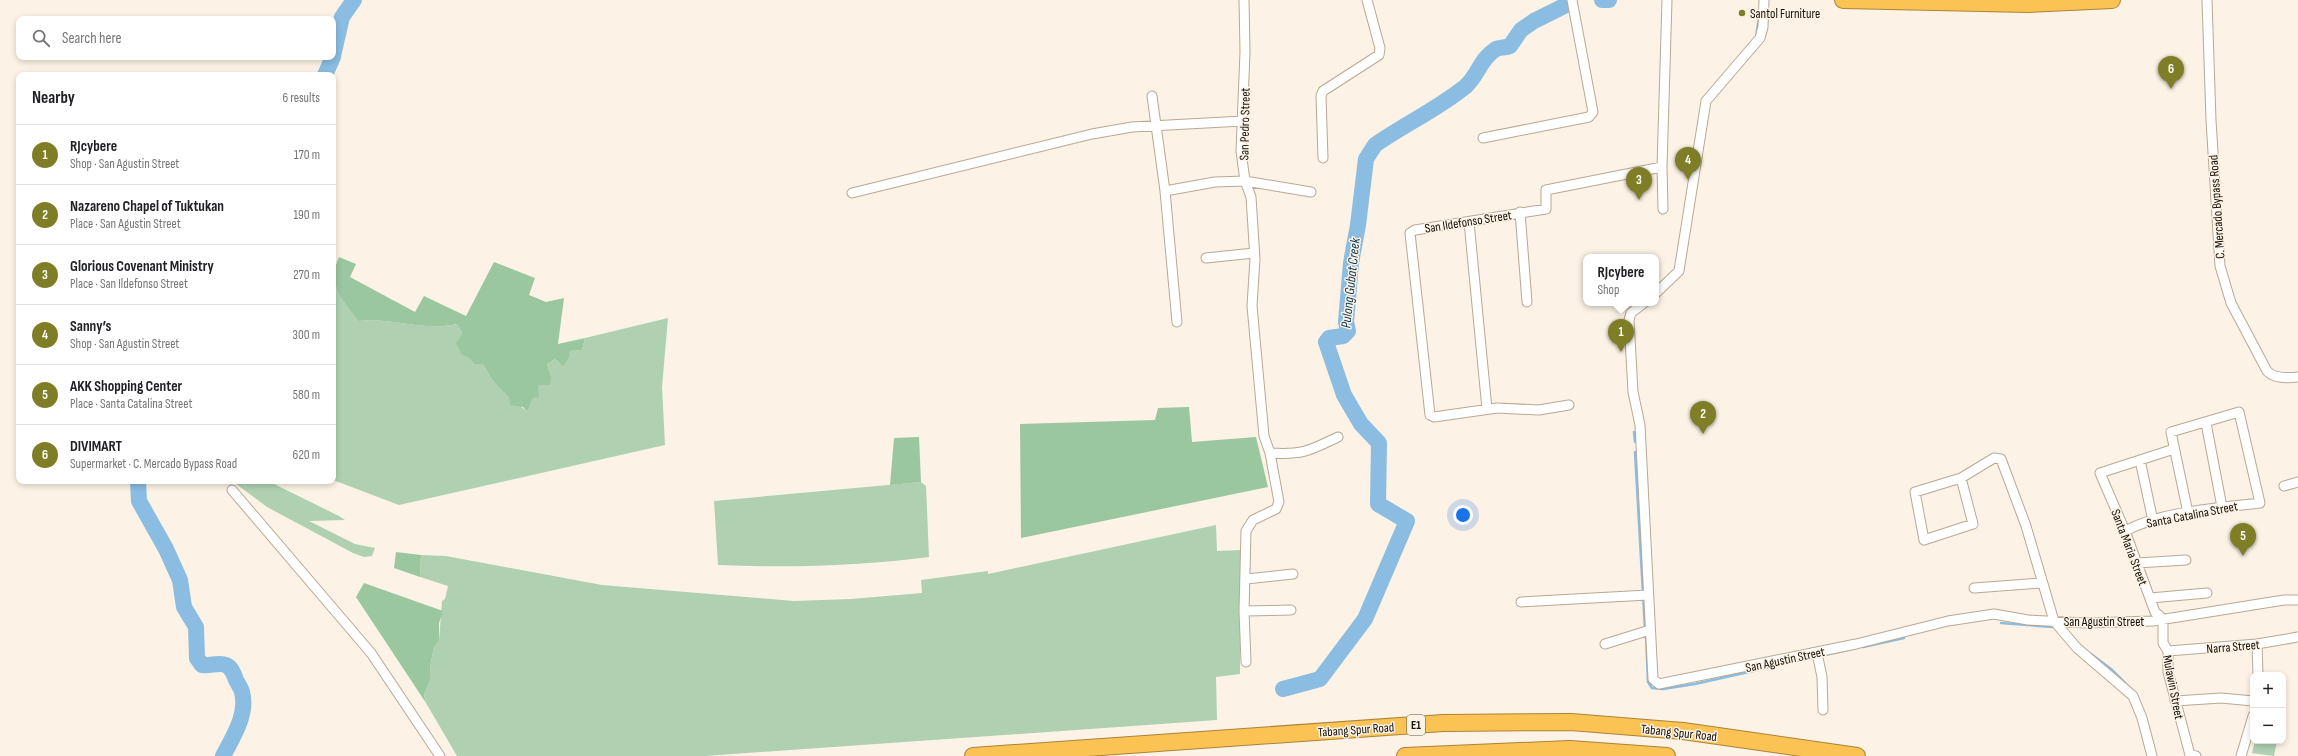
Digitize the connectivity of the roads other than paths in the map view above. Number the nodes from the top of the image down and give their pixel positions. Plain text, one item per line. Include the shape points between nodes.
1 (1244, 0) edge
2 (1367, 0) edge
3 (1572, 0) edge
4 (1667, 0) edge
5 (1764, 0) edge
6 (1843, 0) edge
7 (2112, 0) edge
8 (2207, 0) edge
9 (1152, 96) dead end
10 (1243, 121) junction
11 (1158, 125) junction
12 (1483, 138) dead end
13 (1323, 158) dead end
14 (1662, 167) junction
15 (1245, 181) junction
16 (1165, 191) junction
17 (1311, 192) dead end
18 (852, 193) dead end
19 (1663, 210) dead end
20 (1520, 212) junction
21 (1468, 222) junction
22 (1254, 253) junction
23 (1206, 258) dead end
24 (1659, 290) edge
25 (1527, 302) dead end
26 (1641, 306) edge
27 (1177, 322) dead end
28 (2298, 377) edge
29 (1569, 405) dead end
30 (1487, 409) junction
31 (2206, 423) junction
32 (1338, 437) dead end
33 (2174, 449) junction
34 (1270, 453) junction
35 (2140, 460) junction
36 (1961, 478) junction
37 (2298, 482) edge
38 (2284, 486) dead end
39 (232, 490) dead end
40 (2222, 507) junction
41 (2188, 513) junction
42 (2153, 521) junction
43 (2125, 531) junction
44 (2186, 560) dead end
45 (2137, 563) junction
46 (1293, 574) dead end
47 (1246, 579) junction
48 (2042, 583) junction
49 (1974, 588) dead end
50 (2207, 593) dead end
51 (1648, 596) junction
52 (2150, 598) junction
53 (2298, 600) edge
54 (1521, 602) dead end
55 (1292, 610) dead end
56 (1244, 611) junction
57 (2162, 619) junction
58 (2054, 621) junction
59 (1650, 630) junction
60 (2298, 637) edge
61 (1605, 644) dead end
62 (2258, 644) junction
63 (2168, 651) junction
64 (1817, 653) junction
65 (1246, 662) dead end
66 (2258, 672) edge
67 (2175, 701) junction
68 (2250, 701) edge
69 (1823, 710) dead end
70 (2250, 726) edge
71 (2193, 755) edge
72 (440, 756) edge
73 (973, 756) edge
74 (1405, 756) edge
75 (1667, 756) edge
76 (1857, 756) edge
77 (2152, 756) edge
78 (2241, 756) edge

1 - 10 street, San Pedro Street
2 - 13 street via 1380,48 1379,55 1323,91
3 - 12 street via 1593,112 1589,117
4 - 14 street
5 - 24 street via 1760,38 1706,101 1679,271
6 - 7 highway via 2028,4
8 - 28 street, C. Mercado Bypass Road via 2220,266 2231,303 2267,371 2270,375 2285,378
9 - 11 street via 1155,122
10 - 11 street
10 - 15 street, San Pedro Street via 1241,151
11 - 16 street
11 - 18 street via 1092,134
14 - 19 street
14 - 20 street, San Ildefonso Street via 1546,190 1546,209
15 - 16 street via 1215,182
15 - 17 street
15 - 22 street, San Pedro Street via 1251,197
16 - 27 street
20 - 21 street, San Ildefonso Street
20 - 25 street
21 - 30 street
21 - 30 street, San Ildefonso Street via 1415,230 1410,233 1430,415 1434,417
22 - 23 street
22 - 34 street, San Pedro Street via 1252,306 1264,436
26 - 51 street, San Agustin Street via 1629,320 1633,392 1640,425
29 - 30 street, San Ildefonso Street via 1539,410
31 - 33 street via 2171,432
31 - 40 street
31 - 40 street, Santa Catalina Street via 2239,412 2260,503
32 - 34 street via 1305,453
33 - 35 street
33 - 41 street
34 - 47 street, San Pedro Street via 1279,502 1276,509 1253,520 1246,531
35 - 42 street
35 - 43 street, Santa Maria Street via 2100,473
36 - 36 street via 1973,524 1924,540 1915,492
36 - 48 street via 1994,458 2001,459 2026,526
37 - 38 street
39 - 72 street via 371,653
40 - 41 street, Santa Catalina Street
41 - 42 street, Santa Catalina Street
42 - 43 street, Santa Catalina Street
43 - 45 street, Santa Maria Street
44 - 45 street
45 - 52 street, Santa Maria Street
46 - 47 street
47 - 56 street
48 - 49 street
48 - 58 street
50 - 52 street
51 - 54 street
51 - 59 street, San Agustin Street
52 - 57 street, Santa Maria Street via 2155,612
53 - 57 street, San Agustin Street
55 - 56 street
56 - 65 street
57 - 58 street, San Agustin Street via 2096,623
57 - 63 street, Mulawin Street via 2163,643
58 - 64 street, San Agustin Street via 2028,620 1994,614 1948,621
58 - 77 street via 2077,648 2133,696
59 - 61 street
59 - 64 street, San Agustin Street via 1653,679 1659,684
60 - 62 street, Narra Street
62 - 63 street, Narra Street
62 - 66 street
63 - 67 street, Mulawin Street via 2168,672
64 - 69 street via 1822,677
67 - 68 street via 2221,698
67 - 71 street, Mulawin Street
70 - 78 street
73 - 76 highway, Tabang Spur Road / E1 via 1443,723 1570,722 1683,731
74 - 75 highway, Tabang Spur Road via 1570,749

